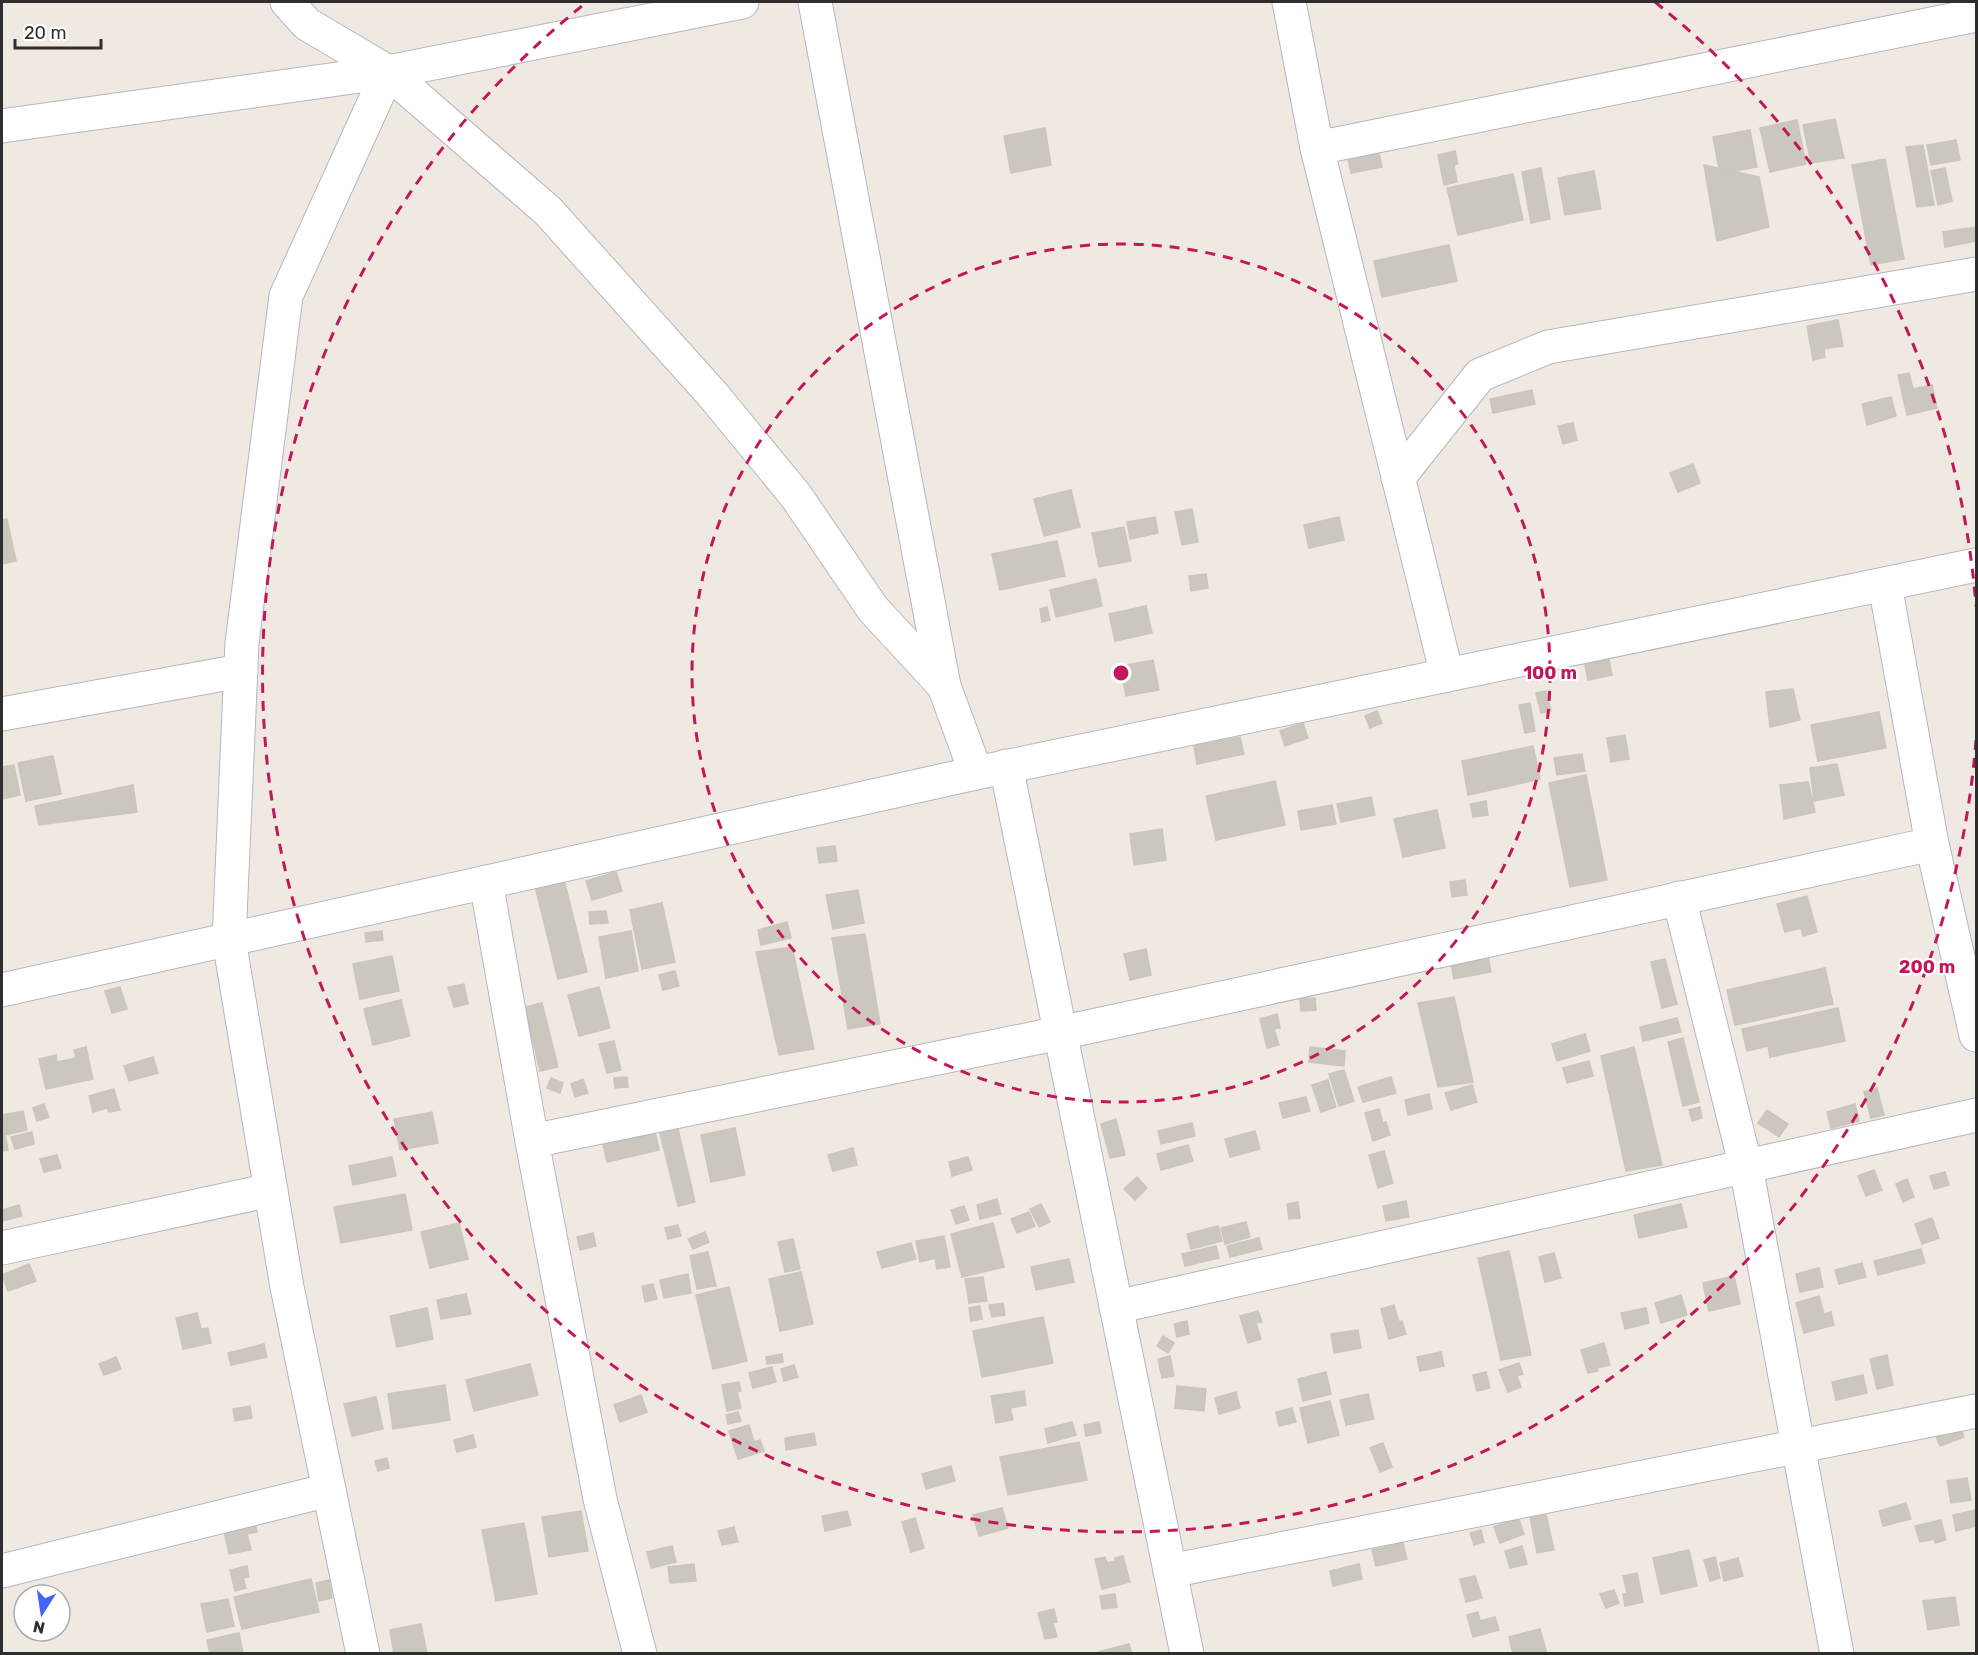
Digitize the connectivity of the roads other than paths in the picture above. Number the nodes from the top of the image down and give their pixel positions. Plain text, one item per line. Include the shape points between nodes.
1 (287, 2) edge
2 (742, 2) edge
3 (815, 2) edge
4 (1288, 2) edge
5 (1977, 15) edge
6 (388, 72) junction
7 (2, 126) edge
8 (1317, 147) junction
9 (1977, 274) edge
10 (1398, 478) junction
11 (1977, 566) edge
12 (1885, 585) junction
13 (241, 671) junction
14 (1447, 675) junction
15 (944, 686) junction
16 (2, 714) edge
17 (991, 770) junction
18 (1932, 844) junction
19 (486, 882) junction
20 (1679, 898) junction
21 (229, 940) junction
22 (2, 990) edge
23 (1060, 1033) junction
24 (1977, 1035) edge
25 (1977, 1116) edge
26 (532, 1141) junction
27 (1746, 1167) junction
28 (271, 1190) junction
29 (2, 1248) edge
30 (1116, 1307) junction
31 (1977, 1411) edge
32 (1798, 1446) junction
33 (329, 1490) junction
34 (2, 1571) edge
35 (1170, 1571) junction
36 (363, 1653) edge
37 (640, 1653) edge
38 (1187, 1653) edge
39 (1837, 1653) edge

1 - 6 street via 307,24
2 - 6 street
3 - 15 street
4 - 8 street
5 - 8 street
6 - 7 street
6 - 13 street via 286,296
6 - 15 street via 556,220 713,395 796,496 873,609
8 - 10 street
9 - 10 street via 1548,348 1480,375
10 - 14 street
11 - 12 street
12 - 14 street
12 - 18 street
13 - 16 street
13 - 21 street
14 - 17 street
15 - 17 street
17 - 19 street
17 - 23 street
18 - 20 street
18 - 24 street
19 - 21 street
19 - 26 street
20 - 23 street
20 - 27 street
21 - 22 street
21 - 28 street
23 - 26 street
23 - 30 street
25 - 27 street
26 - 37 street via 600,1499
27 - 30 street
27 - 32 street
28 - 29 street
28 - 33 street
30 - 35 street
31 - 32 street
32 - 35 street
32 - 39 street
33 - 34 street
33 - 36 street
35 - 38 street

